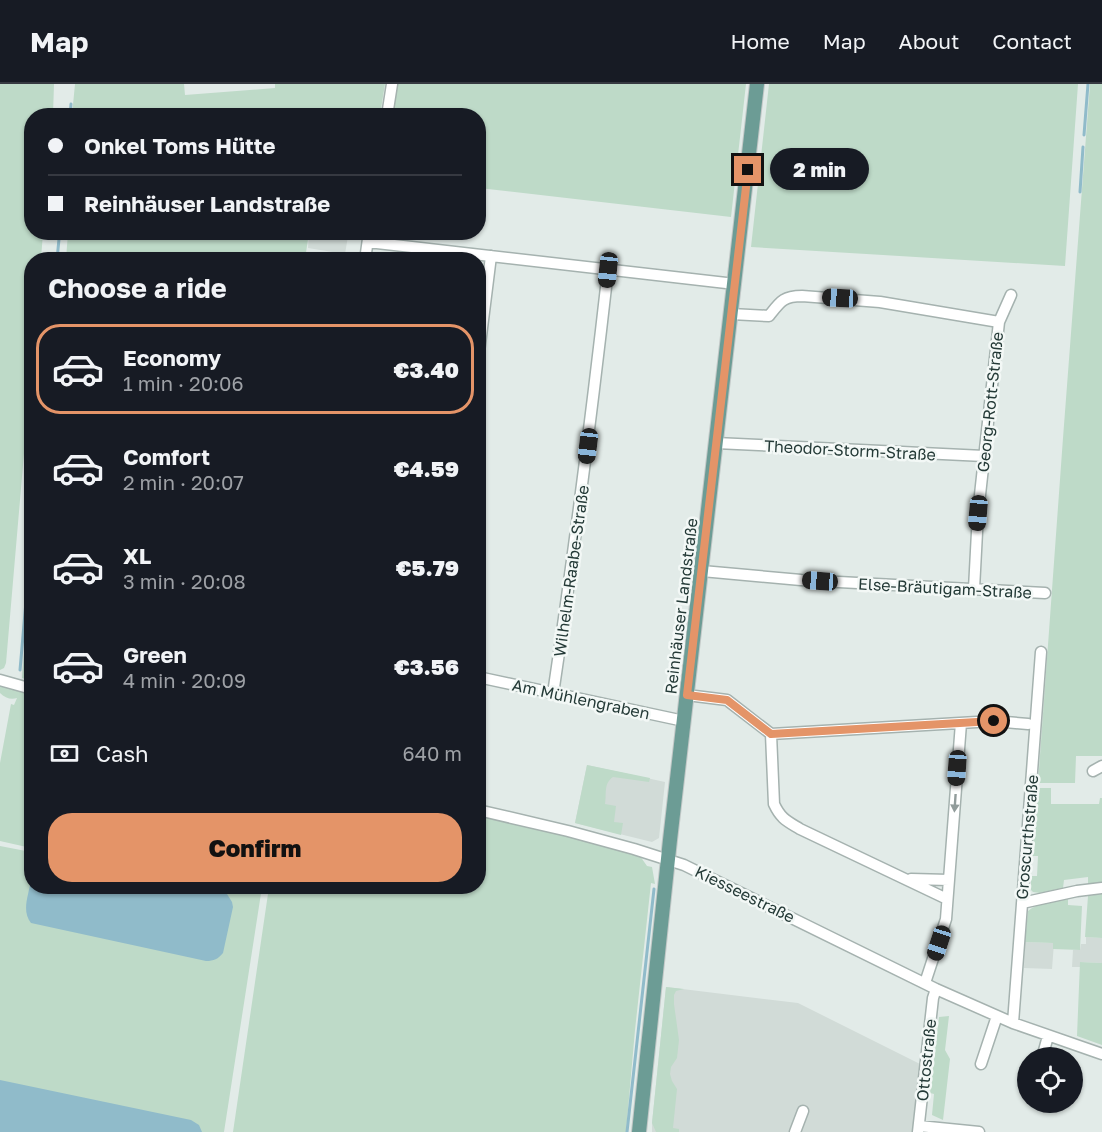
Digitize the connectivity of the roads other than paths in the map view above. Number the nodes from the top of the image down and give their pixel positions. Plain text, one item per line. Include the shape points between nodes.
1 (392, 84) edge
2 (757, 84) edge
3 (388, 108) edge
4 (387, 240) edge
5 (465, 252) edge
6 (486, 255) edge
7 (491, 256) junction
8 (608, 270) junction
9 (735, 284) junction
10 (1011, 295) dead end
11 (486, 296) edge
12 (731, 314) junction
13 (999, 322) junction
14 (716, 443) junction
15 (984, 456) junction
16 (702, 571) junction
17 (974, 590) junction
18 (1045, 593) dead end
19 (1041, 652) dead end
20 (486, 679) edge
21 (0, 680) edge
22 (24, 687) edge
23 (553, 694) junction
24 (687, 695) junction
25 (684, 721) junction
26 (961, 723) junction
27 (1028, 724) dead end
28 (771, 734) junction
29 (486, 812) edge
30 (669, 860) junction
31 (904, 879) junction
32 (949, 880) junction
33 (1102, 888) edge
34 (947, 899) junction
35 (1022, 903) junction
36 (925, 983) junction
37 (936, 989) junction
38 (996, 1016) junction
39 (1013, 1023) junction
40 (1048, 1036) junction
41 (1045, 1047) edge
42 (1102, 1054) edge
43 (981, 1064) dead end
44 (803, 1111) dead end
45 (918, 1129) edge
46 (639, 1132) edge
47 (795, 1132) edge
48 (979, 1132) edge

1 - 3 street
2 - 9 main road, Reinhäuser Landstraße
4 - 5 street
6 - 7 street
7 - 8 street
7 - 11 street
8 - 9 street
8 - 23 street, Wilhelm-Raabe-Straße
9 - 12 main road, Reinhäuser Landstraße
10 - 13 street, Georg-Rott-Straße
12 - 13 street via 769,316 785,298 802,296 874,301
12 - 14 main road, Reinhäuser Landstraße
13 - 15 street, Georg-Rott-Straße
14 - 15 street, Theodor-Storm-Straße
14 - 16 main road, Reinhäuser Landstraße
15 - 17 street, Georg-Rott-Straße
16 - 17 street, Else-Bräutigam-Straße
16 - 24 main road, Reinhäuser Landstraße
17 - 18 street, Else-Bräutigam-Straße
19 - 35 street, Groscurthstraße
20 - 23 street, Am Mühlengraben
21 - 22 street
23 - 25 street, Am Mühlengraben
24 - 25 main road, Reinhäuser Landstraße
24 - 28 street via 727,700
25 - 30 main road, Reinhäuser Landstraße
26 - 27 street
26 - 28 street
26 -> 32 street
28 - 31 street via 774,804 778,814 800,829
29 - 30 street, Kiesseestraße
30 - 36 street, Kiesseestraße
30 - 46 main road, Reinhäuser Landstraße
31 - 32 street
31 - 34 street
32 - 34 street
33 - 35 street
34 - 36 street via 946,919
35 - 39 street, Groscurthstraße
36 - 37 street, Kiesseestraße
37 - 38 street, Kiesseestraße
37 - 45 street, Ottostraße
38 - 39 street, Kiesseestraße
38 - 43 street
39 - 40 street, Kiesseestraße
40 - 41 street
40 - 42 street, Kiesseestraße
44 - 47 street
45 - 48 street

